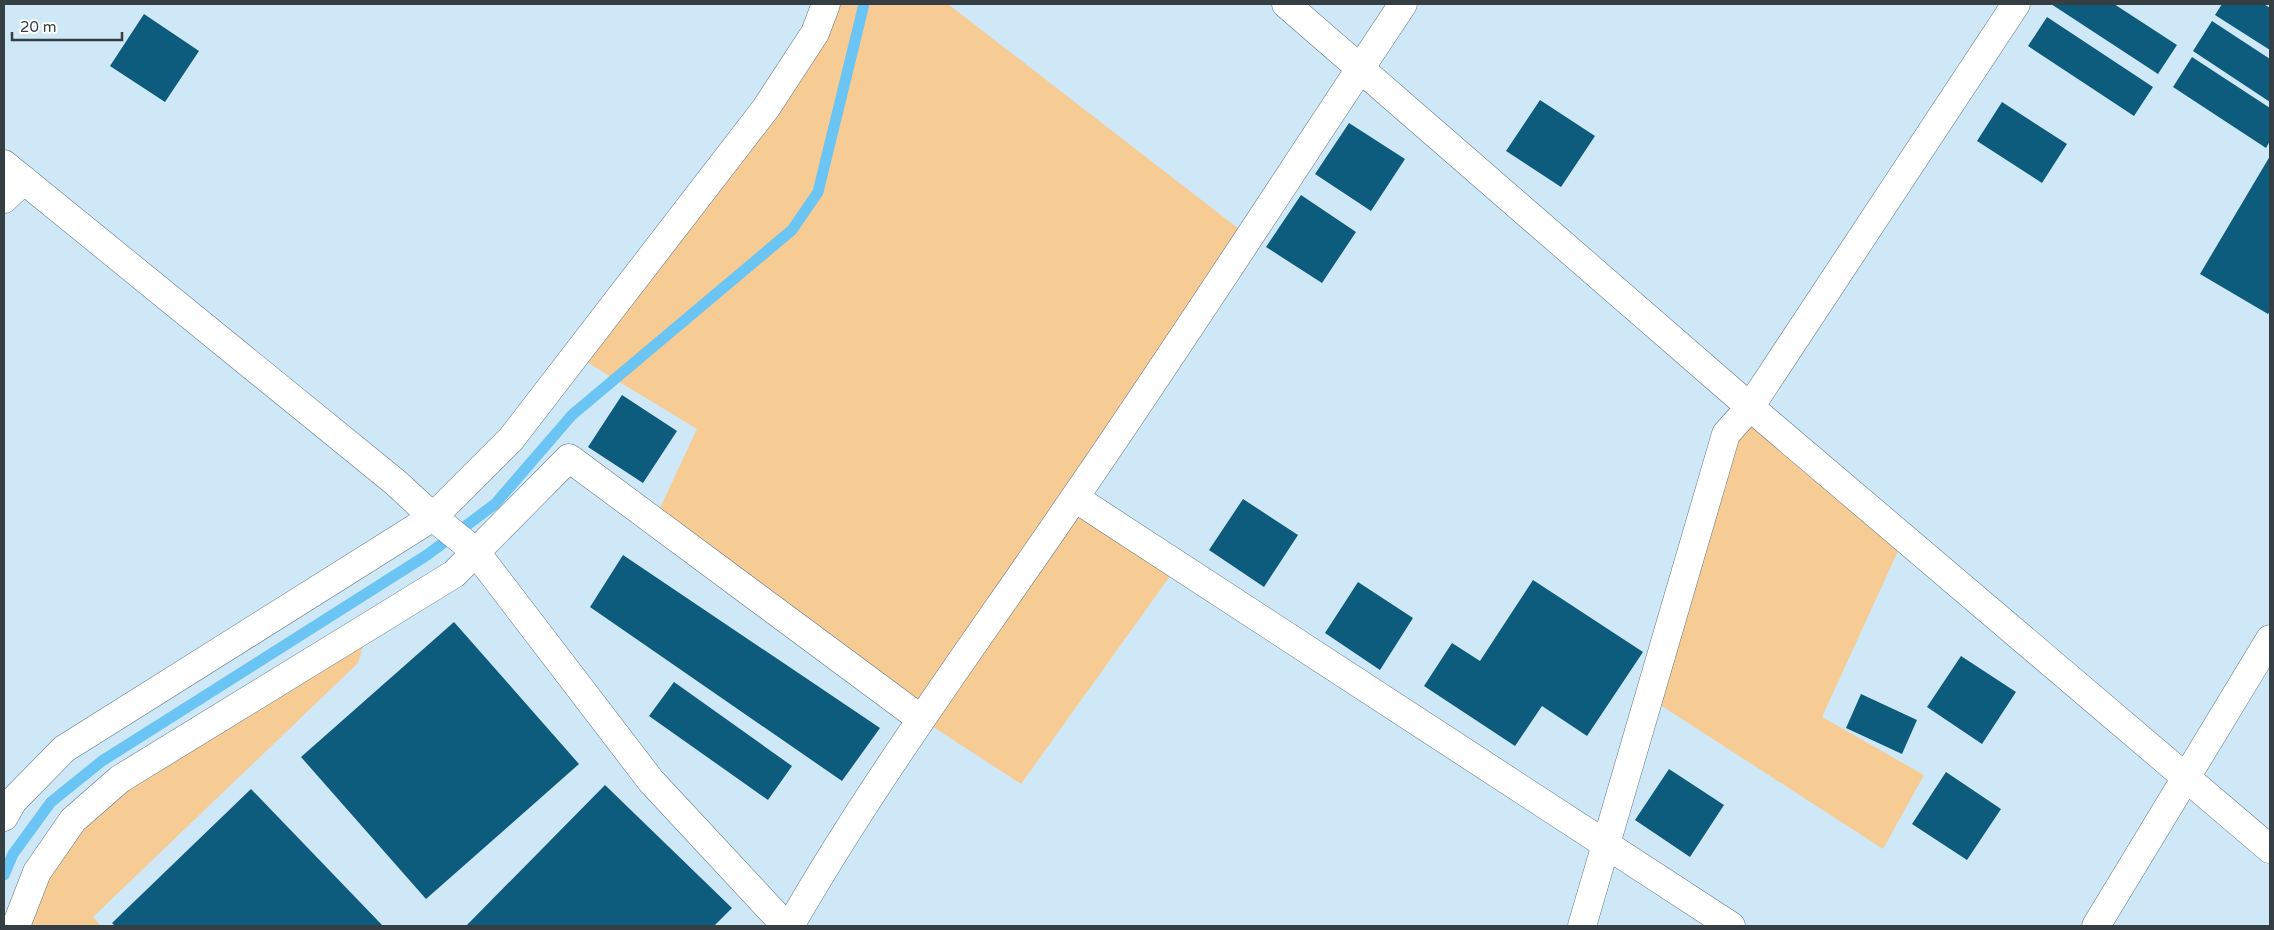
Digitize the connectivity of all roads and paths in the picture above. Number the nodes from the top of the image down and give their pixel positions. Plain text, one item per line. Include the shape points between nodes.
1 (826, 4) edge
2 (1286, 4) edge
3 (1403, 4) edge
4 (2016, 4) edge
5 (1360, 67) junction
6 (14, 172) edge
7 (4, 200) edge
8 (1750, 407) junction
9 (1075, 498) junction
10 (433, 517) junction
11 (475, 551) junction
12 (2270, 639) edge
13 (921, 719) junction
14 (2187, 777) junction
15 (4, 817) edge
16 (1605, 844) junction
17 (2270, 849) edge
18 (16, 926) edge
19 (786, 926) edge
20 (790, 926) edge
21 (1582, 926) edge
22 (1731, 926) edge
23 (2096, 926) edge

1 - 10 street via 815,33 766,108 511,439
2 - 5 street
3 - 5 street
4 - 8 street
5 - 8 street
5 - 9 street
6 - 7 street
6 - 10 street via 395,482
8 - 14 street
8 - 16 street via 1726,434
9 - 13 street
9 - 16 street
10 - 11 street
10 - 15 street via 64,749 13,801
11 - 13 street via 569,458
11 - 18 street via 454,574 120,780 73,820 37,872
11 - 19 street via 650,781
12 - 14 street
13 - 20 street
14 - 17 street
14 - 23 street
16 - 21 street
16 - 22 street

